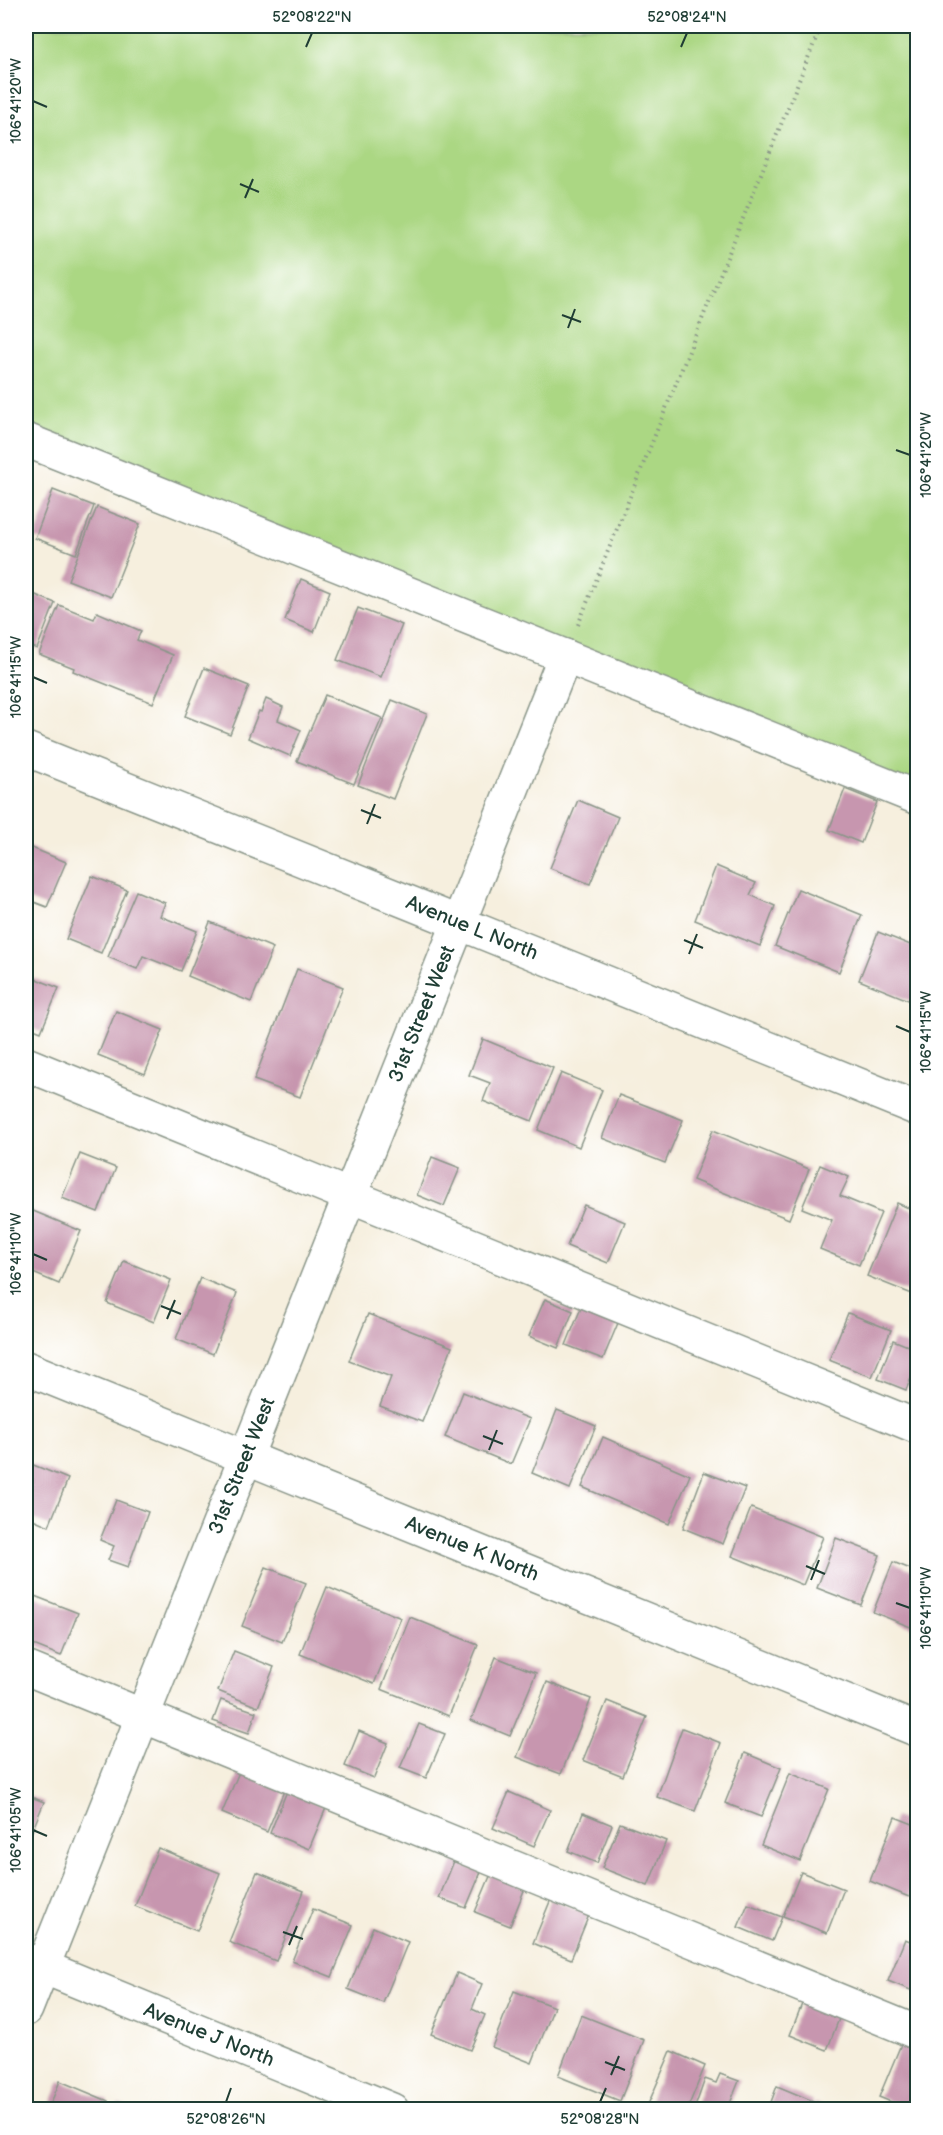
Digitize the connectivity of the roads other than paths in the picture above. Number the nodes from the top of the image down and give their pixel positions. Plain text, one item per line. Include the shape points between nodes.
1 (26, 440) edge
2 (566, 656) junction
3 (26, 749) edge
4 (918, 798) edge
5 (459, 922) junction
6 (26, 1064) edge
7 (918, 1108) edge
8 (349, 1196) junction
9 (26, 1368) edge
10 (918, 1427) edge
11 (245, 1458) junction
12 (26, 1668) edge
13 (143, 1715) junction
14 (918, 1730) edge
15 (34, 1964) edge
16 (26, 2009) edge
17 (918, 2033) edge
18 (392, 2109) edge

1 - 2 street
2 - 4 street
2 - 5 street, 31st Street West
3 - 5 street, Avenue L North
5 - 7 street, Avenue L North
5 - 8 street, 31st Street West
6 - 8 street
8 - 10 street
8 - 11 street, 31st Street West
9 - 11 street, Avenue K North
11 - 13 street, 31st Street West
11 - 14 street, Avenue K North
12 - 13 street
13 - 15 street, 31st Street West
13 - 17 street
15 - 16 street, 31st Street West
15 - 18 street, Avenue J North

